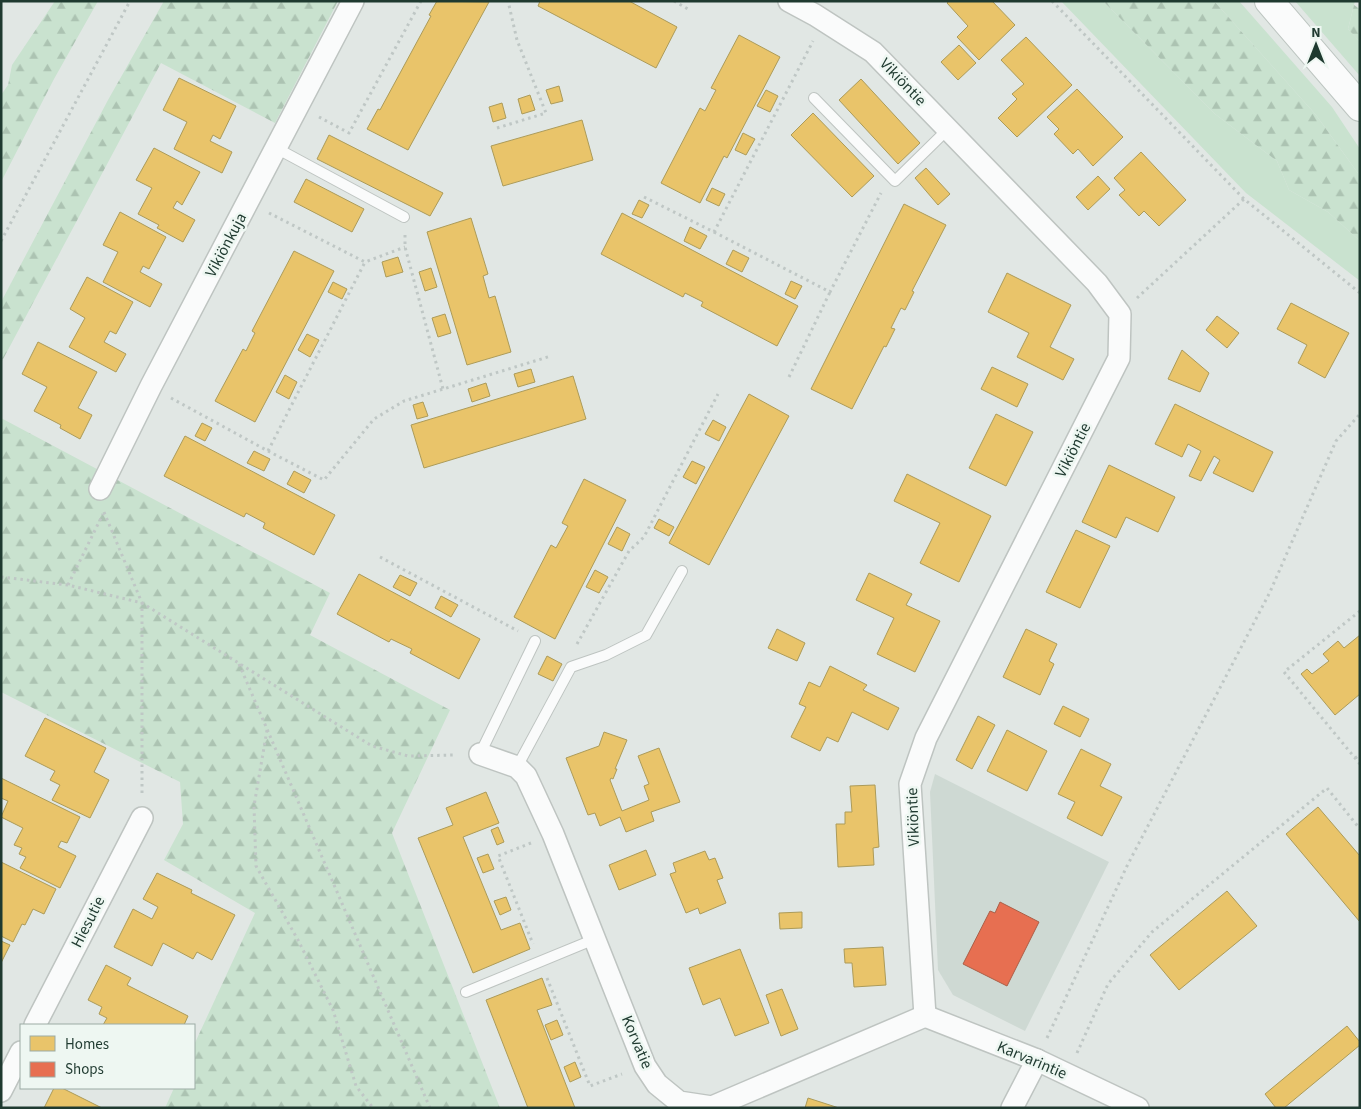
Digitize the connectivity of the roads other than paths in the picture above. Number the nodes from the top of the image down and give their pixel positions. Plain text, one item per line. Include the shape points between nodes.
1 (354, 1) edge
2 (789, 1) edge
3 (1269, 1) edge
4 (814, 98) dead end
5 (1360, 107) edge
6 (948, 129) junction
7 (276, 148) junction
8 (404, 217) dead end
9 (100, 489) road end
10 (682, 571) dead end
11 (535, 641) road end
12 (480, 754) joint
13 (517, 767) junction
14 (142, 818) road end
15 (595, 939) junction
16 (466, 992) dead end
17 (925, 1016) junction
18 (36, 1024) edge
19 (20, 1054) edge
20 (1036, 1060) junction
21 (1, 1091) edge
22 (1012, 1108) edge
23 (1138, 1108) edge

1 - 7 street, Vikiönkuja
2 - 6 street, Vikiöntie via 873,52
3 - 5 street
4 - 6 lane via 895,180
6 - 17 street, Vikiöntie via 1097,283 1120,314 1119,358 926,738 910,784
7 - 8 lane
7 - 9 street, Vikiönkuja
10 - 13 lane via 646,635 606,655 571,667
11 - 12 lane
12 - 13 street
13 - 15 street, Korvatie via 526,776 553,834
14 - 18 street, Hiesutie
15 - 16 lane
15 - 17 street, Korvatie via 645,1066 657,1084 680,1102 712,1107
17 - 20 street, Karvarintie
19 - 21 street
20 - 22 street
20 - 23 street, Karvarintie

